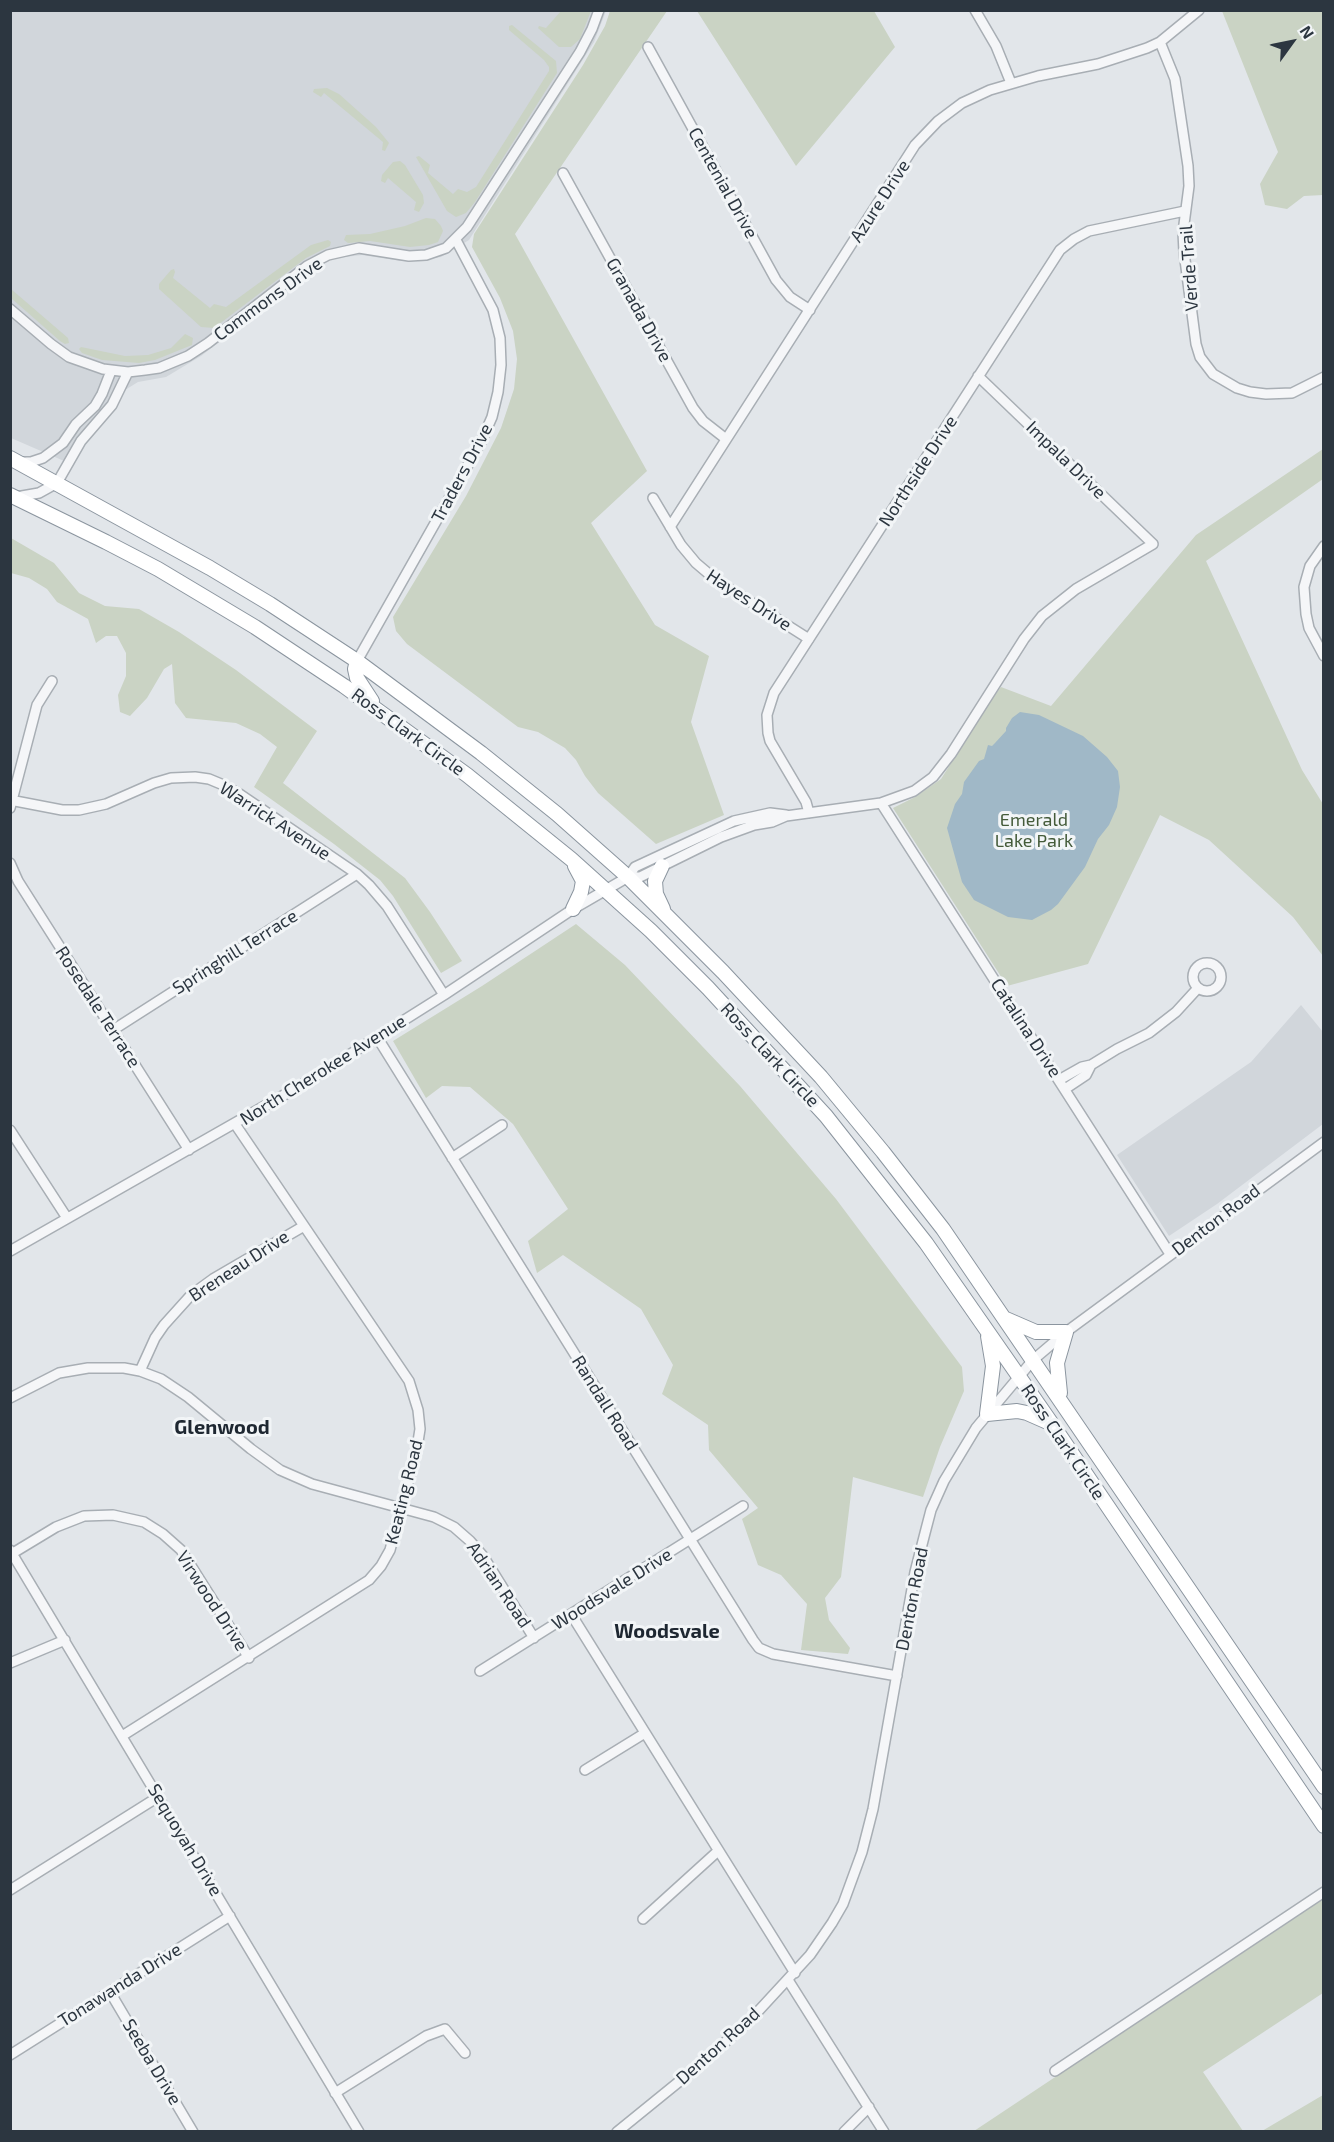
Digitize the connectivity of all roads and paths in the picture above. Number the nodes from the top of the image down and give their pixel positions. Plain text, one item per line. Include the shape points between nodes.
1 (599, 10) edge
2 (975, 10) edge
3 (1199, 10) edge
4 (1160, 42) junction
5 (648, 47) dead end
6 (1011, 83) junction
7 (563, 173) dead end
8 (1185, 211) junction
9 (456, 240) junction
10 (11, 309) edge
11 (810, 310) junction
12 (111, 371) junction
13 (128, 372) junction
14 (978, 376) junction
15 (1323, 377) edge
16 (726, 439) junction
17 (15, 460) edge
18 (57, 483) junction
19 (13, 496) edge
20 (653, 498) dead end
21 (670, 527) junction
22 (1153, 544) joint
23 (1323, 546) edge
24 (210, 568) junction
25 (200, 593) junction
26 (809, 639) junction
27 (1323, 656) edge
28 (357, 661) junction
29 (52, 681) dead end
30 (378, 710) junction
31 (510, 776) junction
32 (494, 797) junction
33 (11, 803) edge
34 (881, 803) junction
35 (809, 813) junction
36 (786, 816) junction
37 (571, 859) junction
38 (10, 863) edge
39 (662, 866) junction
40 (357, 874) junction
41 (628, 878) junction
42 (606, 889) junction
43 (573, 909) junction
44 (666, 917) junction
45 (1198, 988) dead end
46 (444, 995) junction
47 (113, 1030) junction
48 (377, 1037) junction
49 (1091, 1065) junction
50 (821, 1077) junction
51 (1059, 1080) junction
52 (1065, 1089) junction
53 (805, 1092) junction
54 (235, 1124) junction
55 (502, 1125) dead end
56 (10, 1130) edge
57 (1323, 1142) edge
58 (189, 1149) junction
59 (452, 1158) junction
60 (911, 1188) junction
61 (894, 1200) junction
62 (67, 1218) junction
63 (304, 1226) junction
64 (10, 1251) edge
65 (1170, 1254) junction
66 (971, 1268) junction
67 (946, 1270) junction
68 (1006, 1319) junction
69 (986, 1329) junction
70 (1066, 1332) junction
71 (1033, 1360) junction
72 (140, 1371) junction
73 (1019, 1376) junction
74 (10, 1398) edge
75 (1062, 1401) junction
76 (987, 1414) junction
77 (1052, 1424) junction
78 (743, 1506) dead end
79 (402, 1508) junction
80 (690, 1540) junction
81 (12, 1551) edge
82 (1186, 1584) junction
83 (1163, 1588) junction
84 (571, 1614) junction
85 (534, 1638) junction
86 (65, 1640) junction
87 (249, 1658) junction
88 (10, 1663) edge
89 (480, 1671) dead end
90 (897, 1676) junction
91 (1286, 1731) junction
92 (645, 1733) junction
93 (122, 1736) junction
94 (1268, 1744) junction
95 (585, 1770) dead end
96 (1323, 1787) edge
97 (158, 1797) junction
98 (1323, 1826) edge
99 (718, 1851) junction
100 (10, 1890) edge
101 (1323, 1892) edge
102 (230, 1916) junction
103 (643, 1919) dead end
104 (791, 1977) junction
105 (110, 1992) junction
106 (465, 2053) dead end
107 (10, 2055) edge
108 (1055, 2071) dead end
109 (335, 2093) junction
110 (869, 2108) junction
111 (193, 2132) edge
112 (358, 2132) edge
113 (617, 2132) edge
114 (844, 2132) edge
115 (884, 2132) edge

1 - 9 street, Commons Drive via 579,52
2 - 6 street
3 - 4 street, Azure Drive
4 - 6 street, Azure Drive via 1107,62
4 - 8 street, Verde Trail via 1171,65 1188,166
5 - 11 street, Centenial Drive via 776,280 790,297
6 - 11 street, Azure Drive via 962,103 927,132
7 - 16 street, Granada Drive via 693,408
8 - 14 street, Northside Drive via 1089,231 1067,244 1053,259
8 - 15 street, Verde Trail via 1184,252 1196,344 1206,366 1237,388 1266,394 1292,393
9 - 13 street, Commons Drive via 426,255 359,248 328,255 307,266 188,356 159,368
9 - 28 street, Traders Drive via 493,310 500,338 498,392 481,442
10 - 12 street, Commons Drive via 69,357
11 - 16 street, Azure Drive
12 - 13 street, Commons Drive
12 - 17 street via 95,406 63,443 43,458 31,462
13 - 18 street via 112,405 81,441
14 - 22 street, Impala Drive
14 - 26 street, Northside Drive
16 - 21 street, Azure Drive
17 - 18 highway, Ross Clark Circle
18 - 19 street via 39,493
18 - 24 highway, Ross Clark Circle
19 - 25 highway, Ross Clark Circle
20 - 21 street, Hayes Drive
21 - 26 street, Hayes Drive via 705,572
22 - 34 street, North Cherokee Avenue via 1047,612 1024,639 941,767 914,791
23 - 27 street via 1310,566 1304,587 1308,621
24 - 25 highway
24 - 28 highway, Ross Clark Circle
25 - 30 highway, Ross Clark Circle
26 - 35 street, Northside Drive via 774,693 767,715 770,741
28 - 30 highway via 357,678
28 - 31 highway, Ross Clark Circle
29 - 33 street via 37,705
30 - 32 highway, Ross Clark Circle
31 - 32 highway
31 - 41 highway, Ross Clark Circle
32 - 37 highway, Ross Clark Circle
33 - 40 street, Warrick Avenue via 79,810 106,804 171,778 209,779 238,793
34 - 35 street, North Cherokee Avenue
34 - 51 street, Catalina Drive
35 - 36 street, North Cherokee Avenue
36 - 39 street, North Cherokee Avenue via 737,831
36 - 41 street, North Cherokee Avenue via 770,813 734,821 635,867
37 - 42 highway, Ross Clark Circle
37 - 43 highway via 583,881
38 - 47 street, Rosedale Terrace
39 - 41 street, North Cherokee Avenue via 640,877
39 - 44 highway via 655,881
40 - 46 street, Warrick Avenue via 387,906
40 - 47 street, Springhill Terrace
41 - 42 street, North Cherokee Avenue
41 - 44 highway, Ross Clark Circle
42 - 43 street, North Cherokee Avenue
42 - 53 highway, Ross Clark Circle via 708,988
43 - 46 street, North Cherokee Avenue
44 - 50 highway, Ross Clark Circle
45 - 49 street via 1149,1033
46 - 48 street, North Cherokee Avenue
47 - 58 street, Rosedale Terrace
48 - 54 street, North Cherokee Avenue
48 - 59 street, Randall Road
49 - 51 street
49 - 52 street via 1086,1075
50 - 53 highway
50 - 60 highway, Ross Clark Circle
51 - 52 street, Catalina Drive
52 - 65 street, Catalina Drive
53 - 61 highway, Ross Clark Circle
54 - 58 street, North Cherokee Avenue
54 - 63 street, Keating Road
55 - 59 street
56 - 62 street
57 - 65 street, Denton Road
58 - 62 street, North Cherokee Avenue
59 - 80 street, Randall Road
60 - 61 highway
60 - 66 highway, Ross Clark Circle
61 - 67 highway, Ross Clark Circle
62 - 64 street, North Cherokee Avenue
63 - 72 street, Breneau Drive via 191,1295 164,1325
63 - 79 street, Keating Road via 413,1390 419,1439
65 - 70 street, Denton Road
66 - 67 highway via 963,1272
66 - 68 highway, Ross Clark Circle
67 - 69 highway, Ross Clark Circle
68 - 70 highway via 1036,1332
68 - 71 highway, Ross Clark Circle
69 - 73 highway, Ross Clark Circle
69 - 76 highway via 993,1366
70 - 71 street, Denton Road
70 - 75 highway via 1057,1363
71 - 73 street, Denton Road
71 - 75 highway, Ross Clark Circle
72 - 74 street, Adrian Road via 72,1370
72 - 79 street, Adrian Road via 174,1386 280,1470 321,1487
73 - 76 street, Denton Road
73 - 77 highway, Ross Clark Circle
75 - 82 highway, Ross Clark Circle
76 - 77 highway via 1017,1411
76 - 90 street, Denton Road via 944,1480 931,1510 915,1572
77 - 83 highway, Ross Clark Circle
78 - 80 street, Woodsvale Drive
79 - 85 street, Adrian Road via 445,1522 470,1541
79 - 87 street, Keating Road via 390,1550 369,1580
80 - 84 street, Woodsvale Drive
80 - 90 street, Randall Road via 759,1648 772,1654
81 - 86 street, Sequoyah Drive
81 - 87 street, Virwood Drive via 84,1516 113,1515 144,1522 181,1550
82 - 83 highway
82 - 91 highway, Ross Clark Circle
83 - 94 highway, Ross Clark Circle
84 - 85 street, Woodsvale Drive
84 - 92 street
85 - 89 street, Woodsvale Drive
86 - 88 street
86 - 93 street, Sequoyah Drive
87 - 93 street, Keating Road
90 - 104 street, Denton Road via 873,1809 856,1870 832,1923
91 - 94 highway
91 - 96 highway, Ross Clark Circle
92 - 95 street
92 - 99 street
93 - 97 street, Sequoyah Drive
94 - 98 highway, Ross Clark Circle
97 - 100 street
97 - 102 street, Sequoyah Drive
99 - 103 street
99 - 104 street
101 - 108 street
102 - 105 street, Tonawanda Drive
102 - 109 street, Sequoyah Drive
104 - 110 street
104 - 113 street, Denton Road via 731,2038
105 - 107 street, Tonawanda Drive
105 - 111 street, Seeba Drive
106 - 109 street via 445,2029 426,2036
109 - 112 street, Sequoyah Drive
110 - 114 street
110 - 115 street

